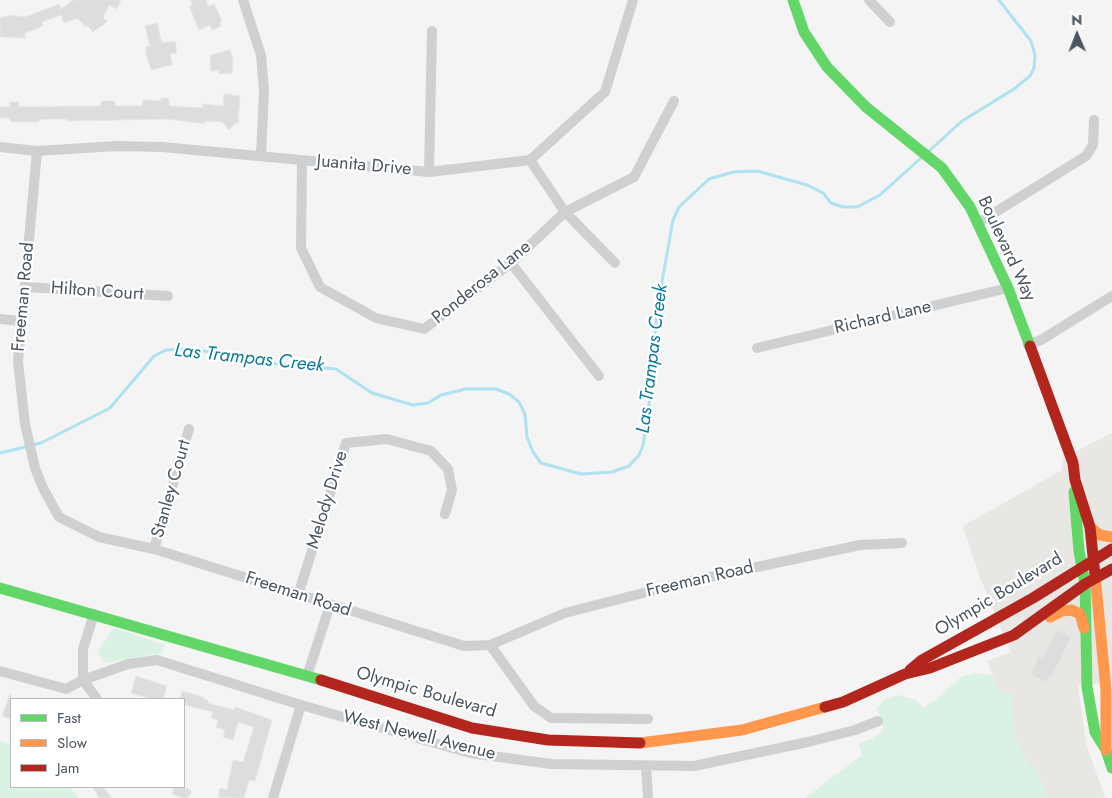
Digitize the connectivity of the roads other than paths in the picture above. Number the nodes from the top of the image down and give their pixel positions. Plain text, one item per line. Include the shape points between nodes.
1 (244, 0) edge
2 (633, 0) edge
3 (793, 0) edge
4 (869, 0) edge
5 (890, 22) dead end
6 (432, 31) dead end
7 (674, 101) dead end
8 (1094, 120) dead end
9 (0, 147) edge
10 (37, 151) junction
11 (261, 156) junction
12 (530, 160) junction
13 (302, 161) junction
14 (430, 172) junction
15 (564, 212) junction
16 (978, 223) junction
17 (511, 263) junction
18 (615, 263) dead end
19 (26, 288) junction
20 (1008, 288) junction
21 (168, 296) dead end
22 (1112, 296) edge
23 (0, 319) edge
24 (21, 321) junction
25 (1028, 345) junction
26 (757, 348) dead end
27 (598, 376) dead end
28 (189, 430) dead end
29 (1075, 480) junction
30 (445, 514) dead end
31 (1090, 527) junction
32 (1112, 538) edge
33 (902, 543) dead end
34 (154, 549) junction
35 (1112, 549) edge
36 (1094, 560) junction
37 (1082, 566) junction
38 (1112, 569) edge
39 (1097, 578) junction
40 (1085, 584) junction
41 (0, 588) edge
42 (298, 595) junction
43 (330, 605) junction
44 (94, 614) junction
45 (1028, 626) junction
46 (1085, 631) junction
47 (490, 646) junction
48 (0, 671) edge
49 (905, 674) junction
50 (307, 676) junction
51 (1087, 676) junction
52 (83, 680) junction
53 (96, 698) edge
54 (301, 705) junction
55 (648, 719) dead end
56 (878, 721) dead end
57 (1106, 724) junction
58 (1106, 750) junction
59 (646, 766) junction
60 (1112, 768) edge
61 (273, 798) edge
62 (648, 798) edge

1 - 11 street via 261,55 264,91
2 - 12 street via 605,92
3 - 16 main road, Boulevard Way via 804,32 827,67 856,99 942,168
4 - 5 street
6 - 14 street
7 - 15 street, Ponderosa Lane via 634,178
8 - 16 street via 1093,145 1086,156
9 - 10 street, Juanita Drive
10 - 11 street, Juanita Drive via 162,147
10 - 19 street, Freeman Road
11 - 13 street, Juanita Drive
12 - 14 street, Juanita Drive
12 - 15 street
13 - 14 street, Juanita Drive
13 - 17 street, Ponderosa Lane via 301,248 320,287 376,318 424,329
15 - 17 street, Ponderosa Lane
15 - 18 street
16 - 20 main road, Boulevard Way
17 - 27 street
19 - 21 street, Hilton Court
19 - 24 street, Freeman Road
20 - 25 main road, Boulevard Way
20 - 26 street, Richard Lane
22 - 25 street
23 - 24 street
24 - 34 street, Freeman Road via 18,362 25,424 43,488 59,517 99,537
25 - 29 main road, Boulevard Way via 1073,463
28 - 34 street, Stanley Court
29 - 31 main road, Boulevard Way
29 - 37 main road, Boulevard Way via 1075,512
30 - 42 street, Melody Drive via 452,490 448,469 431,451 387,438 346,443
31 - 32 main road
31 - 36 main road, Boulevard Way
33 - 47 street, Freeman Road via 860,545 682,583 565,613
34 - 42 street, Freeman Road
35 - 36 main road, Olympic Boulevard
36 - 37 main road, Olympic Boulevard
36 - 39 main road, Boulevard Way
37 - 40 main road, Boulevard Way
37 - 49 main road, Olympic Boulevard via 1033,598 922,660
38 - 39 main road, Olympic Boulevard
39 - 40 main road, Olympic Boulevard
39 - 57 main road, Boulevard Way
40 - 45 main road, Olympic Boulevard
40 - 46 main road, Boulevard Way
41 - 44 main road, Olympic Boulevard
42 - 43 street, Freeman Road
43 - 47 street, Freeman Road via 464,646
43 - 50 street
44 - 50 main road, Olympic Boulevard
44 - 52 street via 83,649
45 - 46 main road via 1036,626 1062,610 1072,610 1080,614
45 - 49 main road, Olympic Boulevard via 1002,640 930,668
46 - 51 main road, Boulevard Way
47 - 55 street via 534,706 551,718
48 - 52 street, West Newell Avenue via 66,688
49 - 50 main road, Olympic Boulevard via 843,702 798,716 742,730 646,743 548,740 472,728
51 - 57 main road via 1097,685 1099,710
51 - 58 main road, Boulevard Way via 1095,732
52 - 53 street
52 - 54 street, West Newell Avenue via 128,664 157,660
54 - 59 street, West Newell Avenue via 470,753 551,764
54 - 61 street
56 - 59 street, West Newell Avenue via 855,730 758,754 694,766
57 - 58 main road, Boulevard Way
58 - 60 main road
59 - 62 street

